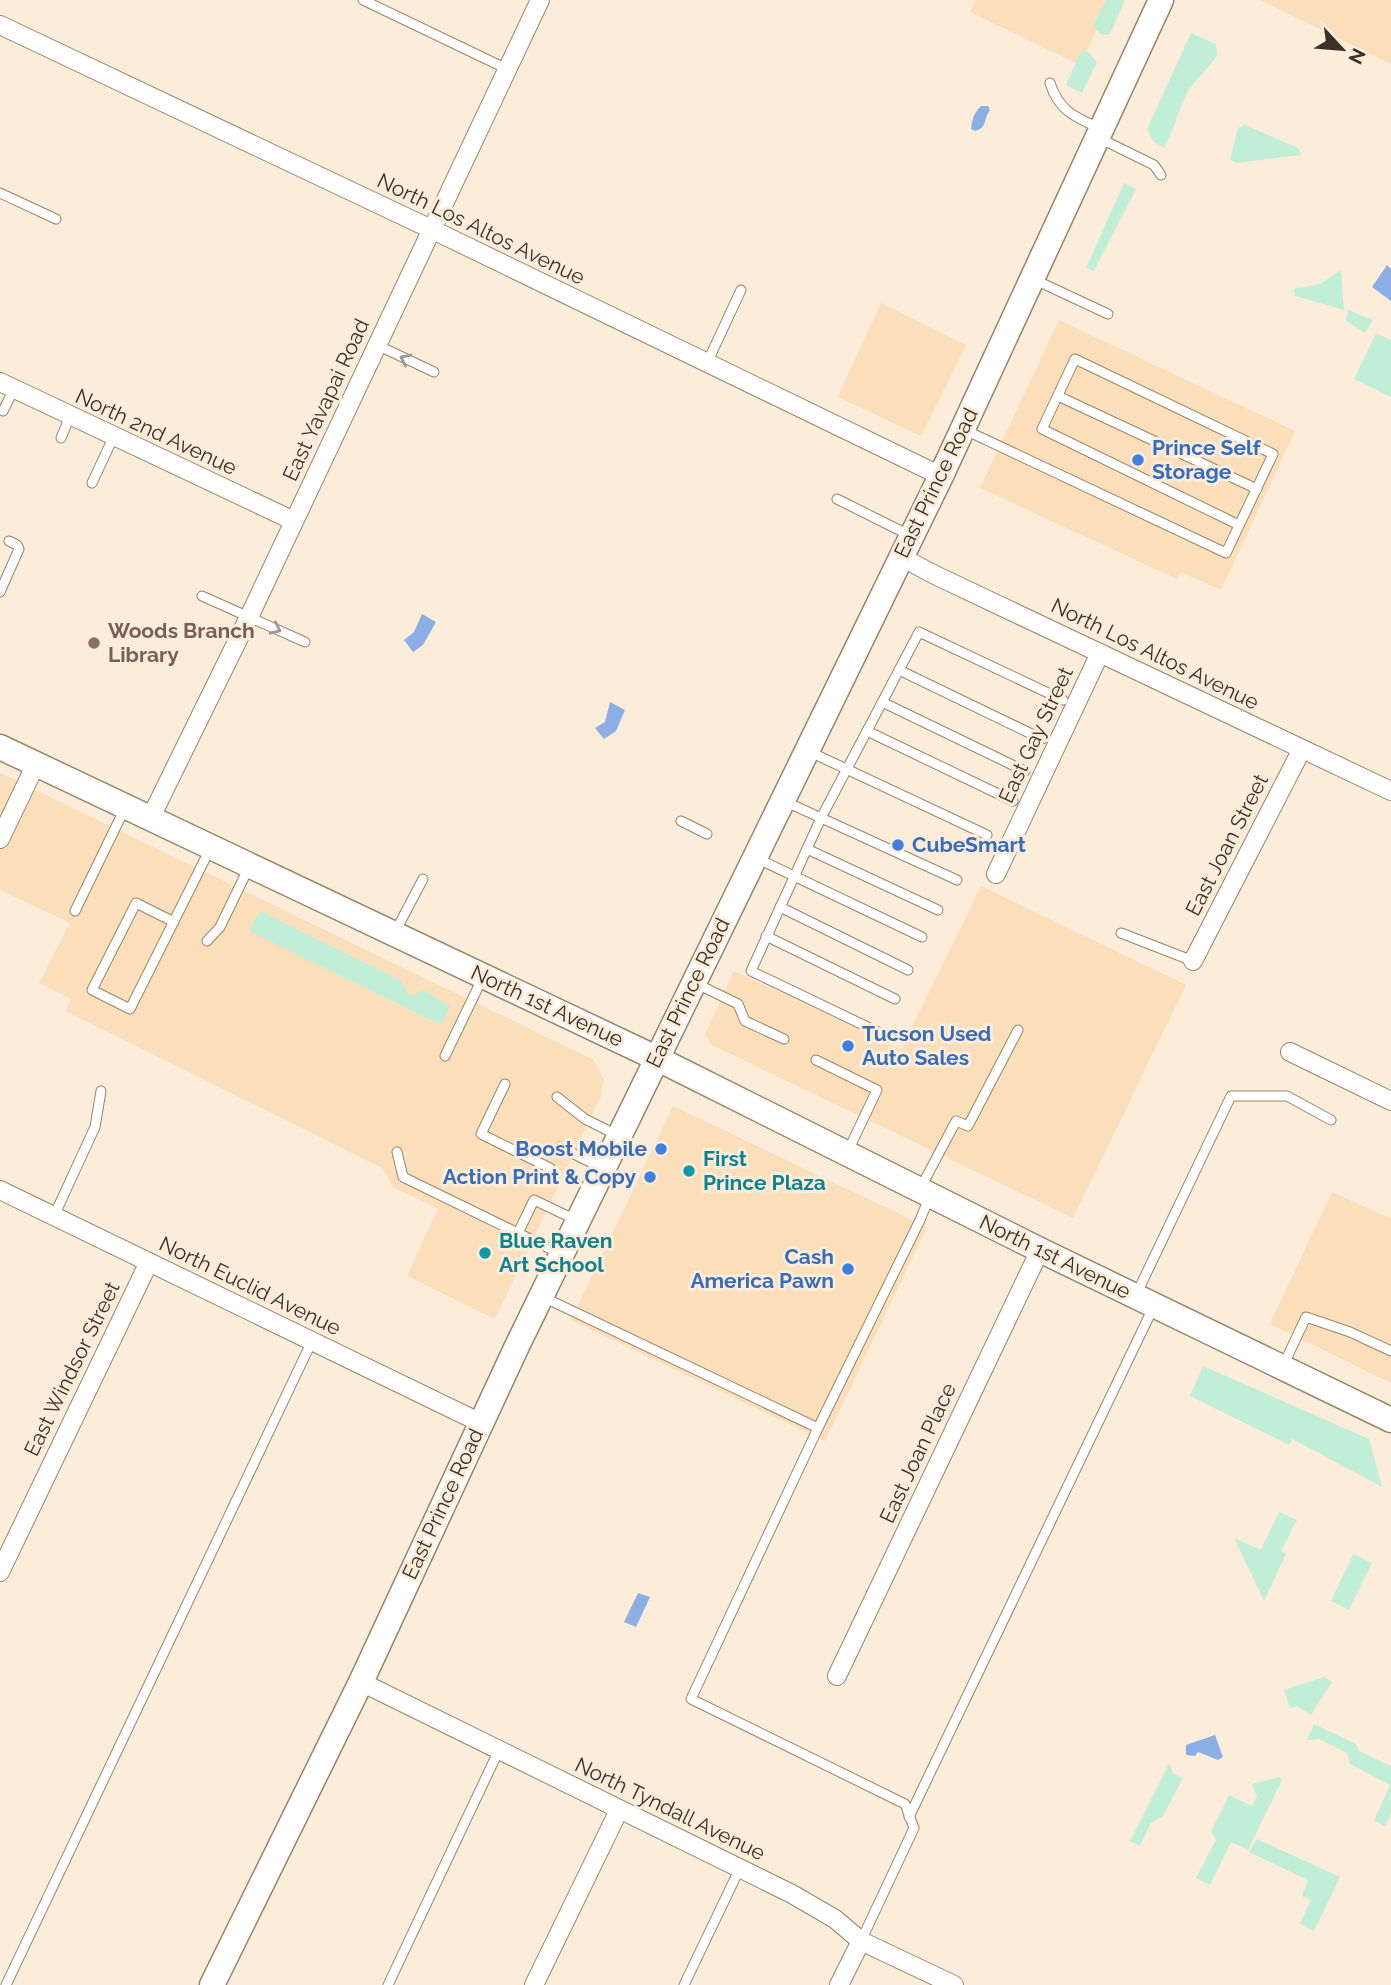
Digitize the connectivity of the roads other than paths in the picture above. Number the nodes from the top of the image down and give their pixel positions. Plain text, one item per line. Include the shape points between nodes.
1 (363, 0) edge
2 (540, 0) edge
3 (1161, 0) edge
4 (0, 25) edge
5 (507, 69) junction
6 (1050, 83) dead end
7 (1099, 133) junction
8 (1161, 175) dead end
9 (0, 192) edge
10 (56, 219) dead end
11 (431, 229) junction
12 (1032, 278) junction
13 (740, 290) dead end
14 (1108, 314) dead end
15 (377, 345) junction
16 (707, 363) junction
17 (434, 372) dead end
18 (7, 385) edge
19 (1058, 396) junction
20 (3, 411) dead end
21 (70, 416) junction
22 (963, 429) junction
23 (61, 438) dead end
24 (114, 438) junction
25 (941, 476) junction
26 (92, 483) dead end
27 (1257, 489) junction
28 (837, 499) dead end
29 (294, 522) junction
30 (1240, 525) junction
31 (9, 541) dead end
32 (906, 546) junction
33 (0, 592) edge
34 (202, 596) dead end
35 (249, 617) junction
36 (305, 642) dead end
37 (1100, 653) junction
38 (899, 670) junction
39 (1063, 701) dead end
40 (882, 702) junction
41 (868, 729) junction
42 (1042, 739) dead end
43 (0, 747) edge
44 (1302, 749) junction
45 (807, 750) junction
46 (36, 764) junction
47 (847, 769) junction
48 (1025, 771) dead end
49 (1391, 791) edge
50 (782, 800) junction
51 (1013, 801) dead end
52 (125, 807) junction
53 (150, 818) junction
54 (821, 818) junction
55 (681, 821) dead end
56 (707, 834) dead end
57 (987, 835) dead end
58 (0, 839) edge
59 (211, 847) junction
60 (807, 849) junction
61 (754, 858) junction
62 (250, 866) junction
63 (996, 874) dead end
64 (794, 877) junction
65 (423, 879) dead end
66 (957, 880) dead end
67 (780, 907) junction
68 (938, 910) dead end
69 (75, 911) dead end
70 (174, 922) junction
71 (1121, 933) dead end
72 (394, 934) junction
73 (766, 936) junction
74 (922, 937) dead end
75 (207, 941) dead end
76 (1193, 961) joint
77 (908, 970) dead end
78 (483, 976) junction
79 (693, 982) junction
80 (895, 999) dead end
81 (1018, 1030) dead end
82 (878, 1032) dead end
83 (784, 1039) dead end
84 (1290, 1052) dead end
85 (445, 1056) dead end
86 (656, 1058) junction
87 (816, 1060) dead end
88 (505, 1084) dead end
89 (102, 1091) dead end
90 (557, 1097) dead end
91 (1391, 1101) edge
92 (1331, 1120) dead end
93 (619, 1135) junction
94 (561, 1147) dead end
95 (397, 1152) dead end
96 (847, 1154) junction
97 (550, 1168) dead end
98 (603, 1169) junction
99 (0, 1190) edge
100 (925, 1193) junction
101 (54, 1216) junction
102 (578, 1221) junction
103 (518, 1233) junction
104 (1040, 1250) junction
105 (562, 1254) junction
106 (149, 1262) junction
107 (541, 1297) junction
108 (1145, 1300) junction
109 (312, 1341) junction
110 (1391, 1351) edge
111 (1282, 1367) junction
112 (1391, 1420) edge
113 (481, 1423) junction
114 (818, 1428) junction
115 (0, 1572) edge
116 (837, 1676) dead end
117 (361, 1682) junction
118 (499, 1750) junction
119 (619, 1810) junction
120 (909, 1817) junction
121 (740, 1868) junction
122 (861, 1941) junction
123 (6, 1985) edge
124 (212, 1985) edge
125 (388, 1985) edge
126 (534, 1985) edge
127 (684, 1985) edge
128 (839, 1985) edge
129 (954, 1985) edge

1 - 5 lane
2 - 5 street, East Yavapai Road
3 - 7 main road, East Prince Road
4 - 11 street, North Los Altos Avenue
5 - 11 street, East Yavapai Road
6 - 7 lane via 1055,98 1073,117
7 - 8 lane via 1154,165
7 - 12 main road, East Prince Road
9 - 10 lane
11 - 15 street, East Yavapai Road
11 - 16 street, North Los Altos Avenue
12 - 14 lane
12 - 22 main road, East Prince Road
13 - 16 lane
17 -> 15 lane
15 - 29 street, East Yavapai Road
16 - 25 street, North Los Altos Avenue
18 - 20 lane
18 - 21 street, North 2nd Avenue
19 - 27 lane
19 - 27 lane via 1075,359 1273,454
19 - 30 lane via 1042,429
21 - 23 lane
21 - 24 street, North 2nd Avenue
22 - 25 main road, East Prince Road
22 - 30 lane via 1226,554
24 - 26 lane
24 - 29 street, North 2nd Avenue
25 - 32 main road, East Prince Road
27 - 30 lane
28 - 32 lane
29 - 35 street, East Yavapai Road
31 - 33 lane via 19,549
32 - 37 street, North Los Altos Avenue via 934,575
32 - 45 main road, East Prince Road
34 - 35 lane
35 -> 36 lane
35 - 53 street, East Yavapai Road
37 - 44 street, North Los Altos Avenue
37 - 63 street, East Gay Street
38 - 39 lane via 919,632
38 - 40 lane
38 - 42 lane
40 - 41 lane
40 - 48 lane
41 - 47 lane
41 - 51 lane
43 - 46 main road, North 1st Avenue
44 - 49 street, North Los Altos Avenue
44 - 76 street, East Joan Street
45 - 47 lane
45 - 50 main road, East Prince Road
46 - 52 main road, North 1st Avenue
46 - 58 street
47 - 54 lane
47 - 57 lane
50 - 54 lane
50 - 61 main road, East Prince Road
52 - 53 main road, North 1st Avenue
52 - 69 lane
53 - 59 main road, North 1st Avenue
54 - 60 lane
54 - 66 lane
55 - 56 lane
59 - 62 main road, North 1st Avenue
59 - 70 lane
60 - 64 lane
60 - 68 lane
61 - 64 lane
61 - 79 main road, East Prince Road
62 - 72 main road, North 1st Avenue
62 - 75 lane via 220,927
64 - 67 lane
64 - 74 lane
65 - 72 lane
67 - 73 lane
67 - 77 lane
70 - 70 lane via 130,1009 92,990 136,903
71 - 76 lane
72 - 78 main road, North 1st Avenue
73 - 80 lane
73 - 82 lane via 751,971
78 - 85 lane
78 - 86 main road, North 1st Avenue
79 - 83 lane via 738,1004 745,1020
79 - 86 main road, East Prince Road
81 - 100 lane via 968,1126 956,1121
84 - 91 street
86 - 93 main road, East Prince Road
86 - 96 main road, North 1st Avenue
87 - 96 lane via 877,1090
88 - 97 lane via 481,1134
89 - 101 lane via 96,1127
90 - 93 lane via 585,1119
92 - 108 lane via 1287,1096 1231,1096
93 - 98 main road, East Prince Road
94 - 98 lane
95 - 103 lane via 403,1177
96 - 100 main road, North 1st Avenue
98 - 102 main road, East Prince Road
99 - 101 street, North Euclid Avenue
100 - 104 main road, North 1st Avenue
100 - 114 lane via 920,1220
101 - 106 street, North Euclid Avenue
102 - 103 lane via 534,1200
102 - 105 main road, East Prince Road
103 - 105 lane
104 - 108 main road, North 1st Avenue
104 - 116 street, East Joan Place
105 - 107 main road, East Prince Road
106 - 109 street, North Euclid Avenue
106 - 115 street, East Windsor Street
107 - 113 main road, East Prince Road
107 - 114 lane
108 - 111 main road, North 1st Avenue
108 - 120 lane
109 - 113 street, North Euclid Avenue
109 - 123 lane
110 - 111 lane via 1306,1317
111 - 112 main road, North 1st Avenue
113 - 117 main road, East Prince Road
114 - 120 lane via 691,1699 905,1804
117 - 118 street, North Tyndall Avenue
117 - 124 main road, East Prince Road
118 - 119 street, North Tyndall Avenue
118 - 125 lane
119 - 121 street, North Tyndall Avenue
119 - 126 street
120 - 122 lane via 914,1828
121 - 122 street, North Tyndall Avenue via 835,1919
121 - 127 lane
122 - 128 street
122 - 129 street, North Tyndall Avenue

